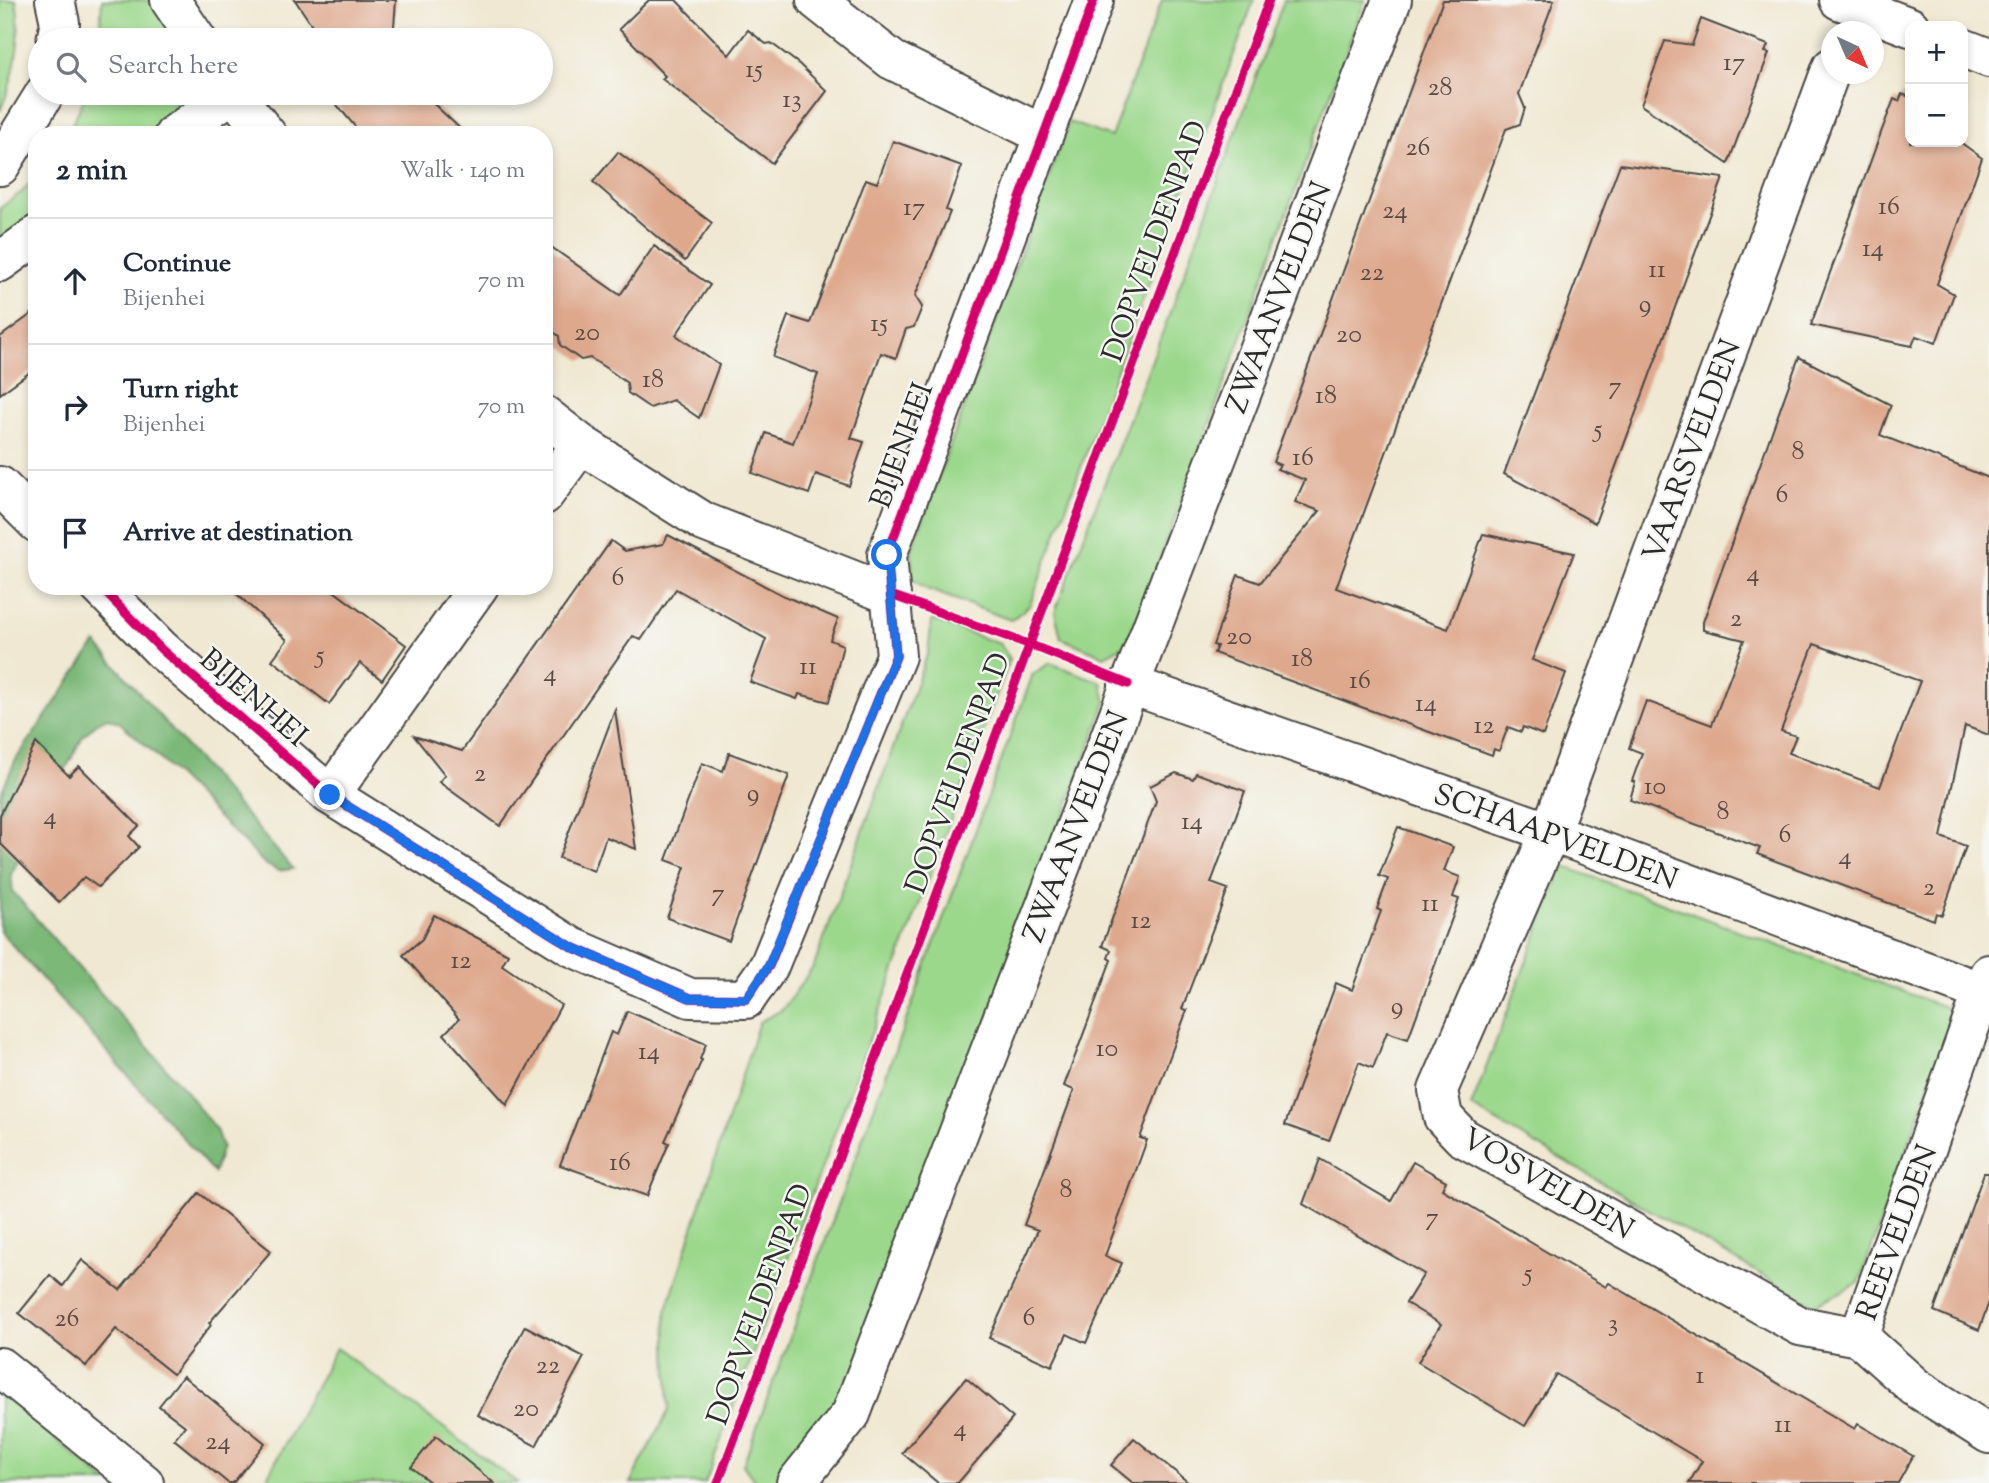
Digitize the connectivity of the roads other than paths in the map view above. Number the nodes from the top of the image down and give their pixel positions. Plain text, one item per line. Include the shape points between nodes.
1 (55, 0) edge
2 (170, 0) edge
3 (816, 0) edge
4 (1094, 0) edge
5 (1392, 0) edge
6 (1846, 12) edge
7 (1905, 26) edge
8 (59, 28) edge
9 (189, 28) edge
10 (1968, 50) edge
11 (1989, 58) edge
12 (1826, 84) edge
13 (38, 105) edge
14 (215, 105) edge
15 (242, 105) edge
16 (186, 126) edge
17 (260, 126) edge
18 (1042, 134) junction
19 (0, 166) edge
20 (28, 242) edge
21 (0, 262) edge
22 (553, 422) edge
23 (580, 444) junction
24 (553, 482) edge
25 (0, 486) edge
26 (28, 514) edge
27 (108, 595) edge
28 (473, 595) edge
29 (891, 595) junction
30 (1129, 684) junction
31 (330, 795) junction
32 (1550, 832) junction
33 (1986, 983) edge
34 (1859, 1337) junction
35 (0, 1367) edge
36 (1989, 1434) edge
37 (144, 1483) edge
38 (796, 1483) edge

1 - 8 street
2 - 9 street
3 - 18 street via 892,60
4 - 18 street, BIJENHEI
5 - 30 street, ZWAANVELDEN
6 - 7 street
10 - 11 street
12 - 32 street, VAARSVELDEN
13 - 19 street
14 - 16 street
15 - 17 street
18 - 29 street, BIJENHEI via 887,555
20 - 21 street
22 - 23 street
23 - 24 street
23 - 29 street via 704,522
25 - 26 street
27 - 31 street, BIJENHEI via 162,650
28 - 31 street
29 - 31 street, BIJENHEI via 896,656 769,965 746,999 690,998 572,947
30 - 32 street, SCHAAPVELDEN
30 - 38 street, ZWAANVELDEN via 852,1413
32 - 33 street, SCHAAPVELDEN
32 - 34 street, VOSVELDEN via 1438,1090 1443,1117 1462,1137 1800,1326
33 - 34 street, REEVELDEN
34 - 36 street, REEVELDEN via 1915,1387
35 - 37 street

